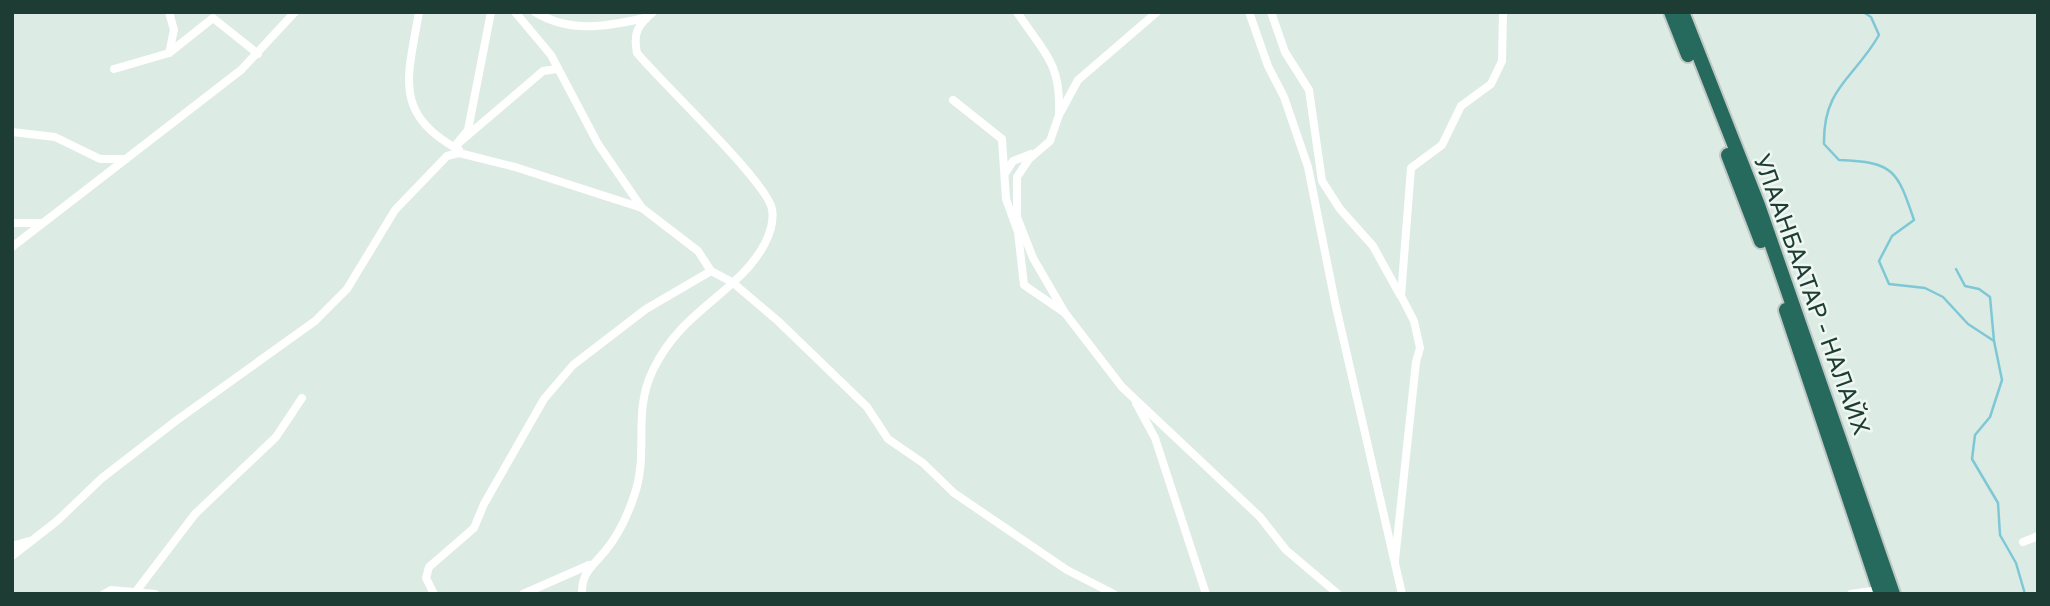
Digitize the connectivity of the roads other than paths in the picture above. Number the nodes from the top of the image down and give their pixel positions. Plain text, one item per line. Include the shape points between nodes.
1 (169, 12) edge
2 (295, 12) edge
3 (419, 12) edge
4 (491, 12) edge
5 (515, 12) edge
6 (535, 12) edge
7 (1017, 12) edge
8 (1157, 12) edge
9 (1249, 12) edge
10 (1271, 12) edge
11 (1503, 12) edge
12 (1671, 12) edge
13 (1682, 12) edge
14 (650, 15) edge
15 (169, 53) junction
16 (258, 54) junction
17 (114, 69) dead end
18 (558, 69) junction
19 (953, 100) dead end
20 (1059, 115) junction
21 (12, 132) edge
22 (454, 147) junction
23 (1037, 152) junction
24 (471, 156) junction
25 (130, 158) junction
26 (1004, 175) junction
27 (642, 208) junction
28 (1017, 217) junction
29 (44, 222) junction
30 (12, 223) edge
31 (12, 247) edge
32 (711, 271) junction
33 (732, 282) junction
34 (1401, 296) junction
35 (1065, 313) junction
36 (1132, 397) junction
37 (302, 398) dead end
38 (2038, 536) edge
39 (32, 541) junction
40 (2023, 542) dead end
41 (12, 545) edge
42 (12, 556) edge
43 (1395, 562) junction
44 (589, 565) junction
45 (135, 592) edge
46 (1884, 593) edge
47 (104, 594) edge
48 (155, 594) edge
49 (435, 594) edge
50 (523, 594) edge
51 (582, 594) edge
52 (1114, 594) edge
53 (1206, 594) edge
54 (1338, 594) edge
55 (1402, 594) edge
56 (1851, 594) edge

1 - 15 street via 174,30
2 - 16 street
3 - 22 street via 408,95 415,113 434,136
4 - 22 street via 468,130
5 - 18 street
6 - 14 street via 564,26 593,26
7 - 20 street via 1058,76
8 - 20 street via 1078,80
9 - 43 street via 1308,167
10 - 34 street via 1285,52 1309,90 1322,181 1373,246
11 - 34 street via 1502,61 1491,84 1461,106 1443,145 1410,167
12 - 46 highway, УЛААНБААТАР - НАЛАЙХ via 1765,251
13 - 46 highway, УЛААНБААТАР - НАЛАЙХ via 1758,205
14 - 33 street via 634,36 638,53 772,206 773,226 761,251
15 - 16 street via 213,18
15 - 17 street
16 - 25 street
18 - 22 street via 543,71
18 - 27 street via 598,144
19 - 26 street via 1002,139
20 - 23 street via 1050,141
21 - 25 street via 55,137 100,159
22 - 24 street
23 - 26 street via 1013,161
23 - 28 street via 1017,177
24 - 27 street
24 - 39 street via 447,156 395,210 347,289 315,321 102,478
25 - 29 street
26 - 28 street
26 - 35 street via 1006,200 1018,232 1024,285
27 - 32 street via 698,251
28 - 35 street via 1033,258
29 - 30 street
29 - 31 street
32 - 33 street
32 - 49 street via 646,309 573,365 544,399 474,528 429,567 426,578
33 - 44 street via 673,337 654,367 639,412 640,477 629,510 607,550
33 - 52 street via 867,407 888,439 923,463 954,493 1067,569
34 - 43 street via 1414,321 1420,348
35 - 36 street
36 - 53 street via 1155,438
36 - 54 street via 1254,511 1286,550
37 - 45 street via 276,437 195,514
38 - 40 street
39 - 41 street
39 - 42 street
43 - 55 street
44 - 50 street
44 - 51 street
45 - 47 street via 111,590
45 - 48 street
46 - 56 street

